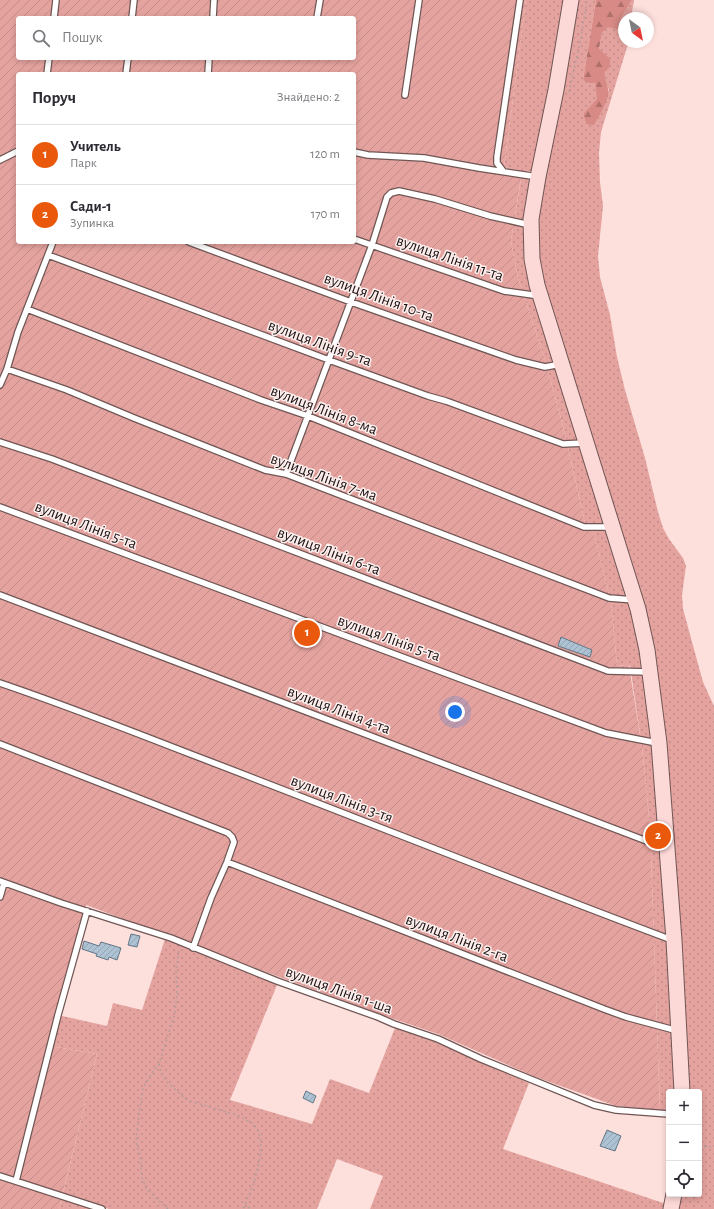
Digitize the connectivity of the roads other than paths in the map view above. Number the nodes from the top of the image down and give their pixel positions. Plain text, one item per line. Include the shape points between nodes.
1 (56, 0) edge
2 (134, 0) edge
3 (214, 0) edge
4 (320, 0) edge
5 (419, 0) edge
6 (520, 0) edge
7 (571, 0) edge
8 (54, 16) edge
9 (132, 16) edge
10 (213, 16) edge
11 (317, 16) edge
12 (49, 60) edge
13 (128, 60) edge
14 (209, 60) edge
15 (46, 72) edge
16 (126, 72) edge
17 (208, 72) edge
18 (405, 95) dead end
19 (16, 152) edge
20 (356, 152) edge
21 (0, 160) edge
22 (503, 171) junction
23 (538, 177) junction
24 (531, 225) junction
25 (356, 240) edge
26 (51, 244) edge
27 (194, 244) edge
28 (372, 245) junction
29 (48, 255) junction
30 (540, 296) junction
31 (351, 302) junction
32 (27, 309) junction
33 (329, 360) junction
34 (561, 364) junction
35 (7, 370) junction
36 (0, 385) edge
37 (308, 416) junction
38 (0, 442) edge
39 (586, 443) junction
40 (286, 474) junction
41 (0, 507) edge
42 (612, 527) junction
43 (0, 595) edge
44 (636, 600) junction
45 (650, 672) junction
46 (0, 683) edge
47 (0, 744) edge
48 (660, 744) junction
49 (668, 849) junction
50 (227, 862) junction
51 (2, 882) edge
52 (0, 898) edge
53 (87, 911) junction
54 (674, 940) junction
55 (193, 948) junction
56 (679, 1032) junction
57 (682, 1089) edge
58 (666, 1114) edge
59 (0, 1176) edge
60 (16, 1181) junction
61 (673, 1197) edge
62 (102, 1209) edge
63 (671, 1209) edge

1 - 8 lane
2 - 9 lane
3 - 10 lane
4 - 11 lane
5 - 18 lane
6 - 22 lane via 497,157 497,163
7 - 23 main road
12 - 15 lane
13 - 16 lane
14 - 17 lane
19 - 21 lane
20 - 22 lane via 424,158
22 - 23 lane
23 - 24 main road
24 - 28 lane via 490,216 435,199 399,192 391,193 387,198
24 - 30 main road via 532,259
25 - 28 lane, вулиця Лінія 11-та
26 - 29 lane
27 - 31 lane, вулиця Лінія 10-та
28 - 30 lane, вулиця Лінія 11-та via 504,291
28 - 31 lane
29 - 32 lane
29 - 33 lane, вулиця Лінія 9-та
30 - 34 main road
31 - 33 lane
31 - 34 lane, вулиця Лінія 10-та via 516,360 545,367
32 - 35 lane
32 - 37 lane, вулиця Лінія 8-ма
33 - 37 lane
33 - 39 lane, вулиця Лінія 9-та via 562,444
34 - 39 main road
35 - 36 lane
35 - 40 lane, вулиця Лінія 7-ма via 67,390 265,470
37 - 40 lane
37 - 42 lane, вулиця Лінія 8-ма via 584,527
38 - 45 lane, вулиця Лінія 6-та via 52,459 608,671
39 - 42 main road
40 - 44 lane, вулиця Лінія 7-ма via 608,598
41 - 48 lane, вулиця Лінія 5-та via 606,733
42 - 44 main road
43 - 49 lane, вулиця Лінія 4-та
44 - 45 main road
45 - 48 main road
46 - 54 lane, вулиця Лінія 3-тя
47 - 50 lane via 228,832 234,842
48 - 49 main road
49 - 54 main road
50 - 55 lane
50 - 56 lane, вулиця Лінія 2-га via 604,1009
51 - 52 lane
51 - 53 lane, вулиця Лінія 1-ша
53 - 55 lane, вулиця Лінія 1-ша
53 - 60 lane
54 - 56 main road
55 - 58 lane, вулиця Лінія 1-ша via 438,1039 594,1106
56 - 57 main road
59 - 60 lane
60 - 62 lane
61 - 63 main road

